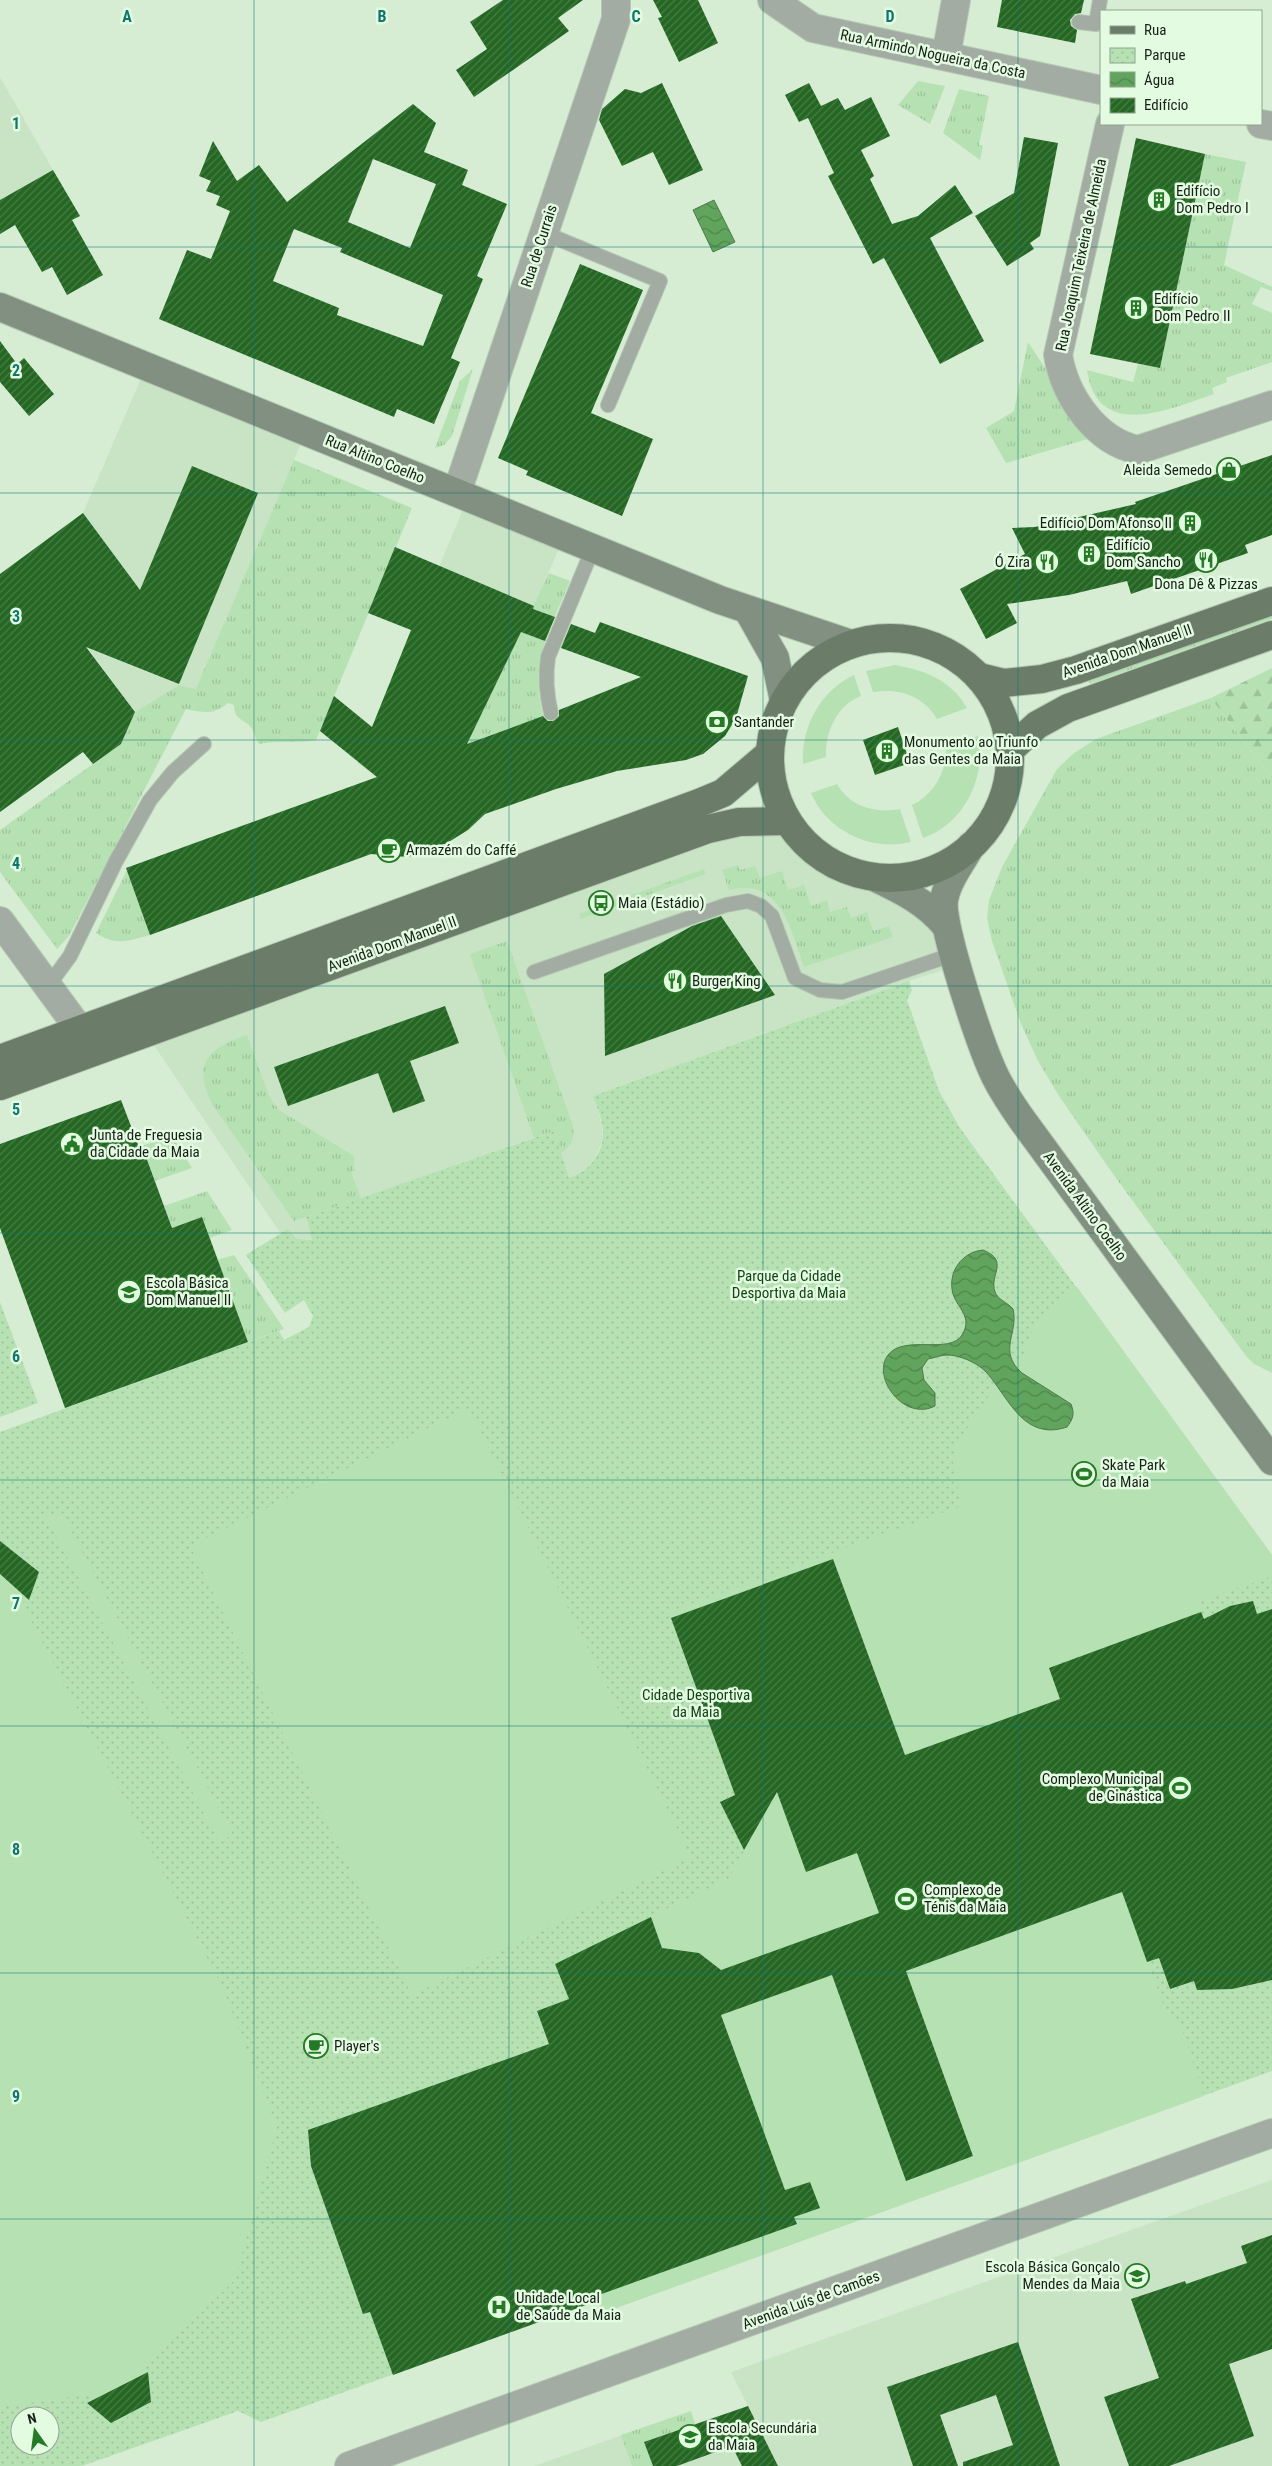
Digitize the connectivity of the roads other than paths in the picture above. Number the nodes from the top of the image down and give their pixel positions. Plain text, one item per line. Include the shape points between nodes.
1 (616, 0) edge
2 (772, 0) edge
3 (956, 0) edge
4 (1100, 0) edge
5 (1079, 22) dead end
6 (946, 56) junction
7 (1100, 90) edge
8 (1110, 125) edge
9 (544, 233) junction
10 (0, 307) edge
11 (608, 406) dead end
12 (1272, 406) edge
13 (457, 492) junction
14 (593, 548) junction
15 (1272, 601) edge
16 (749, 612) junction
17 (1272, 635) edge
18 (851, 644) junction
19 (980, 677) junction
20 (784, 701) junction
21 (551, 712) dead end
22 (204, 744) dead end
23 (1011, 749) junction
24 (769, 754) junction
25 (787, 821) junction
26 (971, 846) junction
27 (876, 878) junction
28 (0, 921) edge
29 (946, 926) junction
30 (954, 954) junction
31 (534, 972) dead end
32 (48, 986) junction
33 (80, 1030) junction
34 (142, 1034) junction
35 (0, 1059) edge
36 (0, 1086) edge
37 (1272, 1461) edge
38 (1272, 2133) edge
39 (349, 2466) edge

1 - 9 street, Rua de Currais via 616,19
2 - 6 street, Rua Armindo Nogueira da Costa via 813,28
3 - 6 street
4 - 5 lane via 1096,24
6 - 7 street, Rua Armindo Nogueira da Costa
8 - 12 street, Rua Joaquim Teixeira de Almeida via 1058,355 1060,369 1071,393 1099,430 1125,447 1138,450
9 - 11 lane via 660,281
9 - 13 street, Rua de Currais
10 - 13 main road, Rua Altino Coelho
13 - 14 main road, Rua Altino Coelho
14 - 16 main road, Rua Altino Coelho
14 - 21 lane via 548,657 546,695
15 - 19 main road, Avenida Dom Manuel II via 1059,674 1004,683
16 - 18 main road, Rua Altino Coelho
16 - 20 main road via 775,658
17 - 23 main road via 1068,708 1037,725
18 - 19 main road via 886,638 920,641 953,655
18 - 20 main road via 820,660 800,678
19 - 23 main road via 1001,710
20 - 24 main road via 774,726
22 - 32 lane via 173,772 150,800 70,956
23 - 26 main road via 1009,780 999,810 982,837
24 - 25 main road via 773,789
24 - 33 main road, Avenida Dom Manuel II via 723,793 699,804
25 - 27 main road via 825,860 850,872
25 - 34 main road, Avenida Dom Manuel II via 739,822 708,829
26 - 27 main road via 959,858 930,872 904,878
26 - 29 main road, Avenida Altino Coelho via 949,884 944,901
27 - 29 main road, Avenida Altino Coelho via 912,895 928,906
28 - 32 street
29 - 30 main road, Avenida Altino Coelho
30 - 31 lane via 842,992 820,990 795,978 772,916 761,906 748,901 726,905
30 - 37 main road, Avenida Altino Coelho via 987,1058 1008,1099
32 - 33 street
33 - 34 street
33 - 35 main road, Avenida Dom Manuel II
34 - 36 main road, Avenida Dom Manuel II
38 - 39 street, Avenida Luís de Camões

